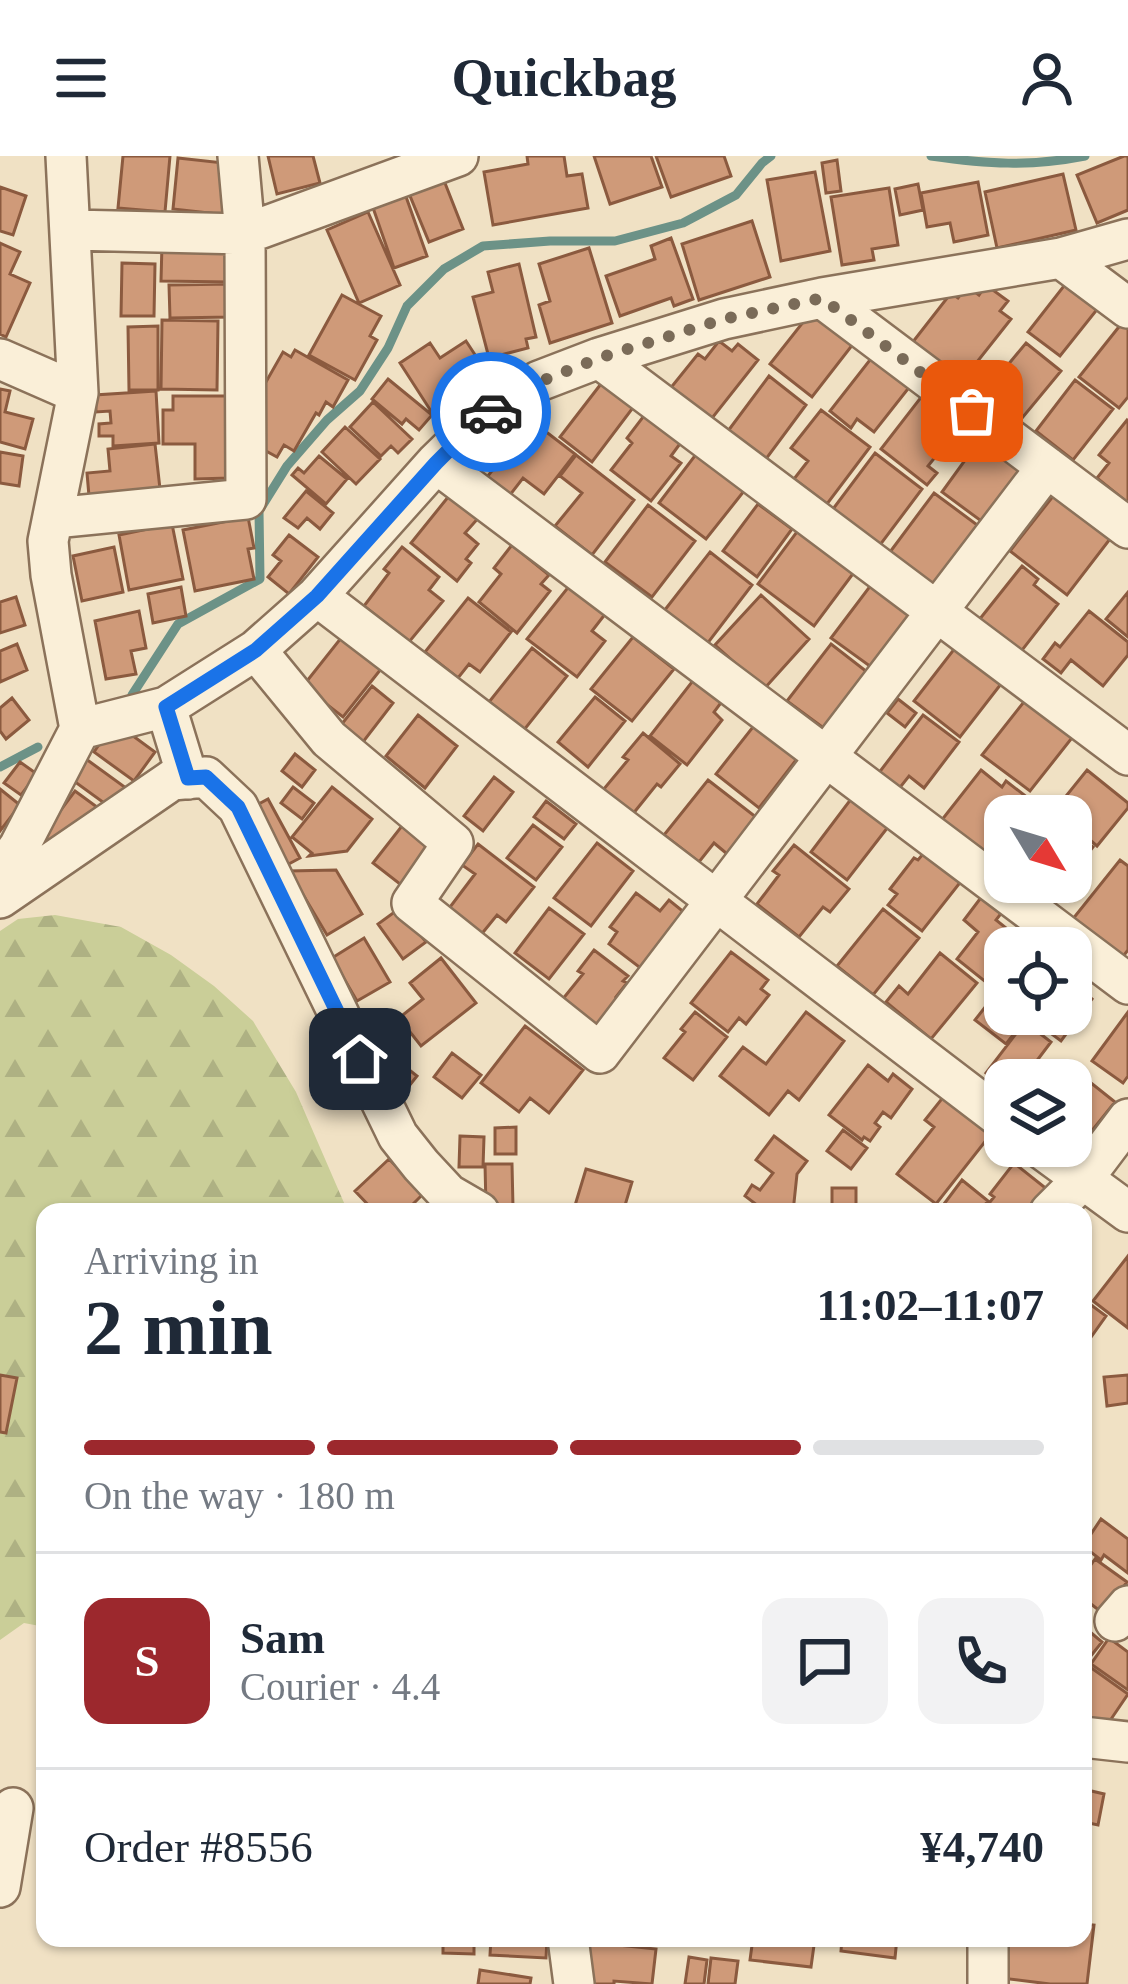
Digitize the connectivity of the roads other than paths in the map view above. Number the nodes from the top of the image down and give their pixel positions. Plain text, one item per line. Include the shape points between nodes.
1 (66, 156) edge
2 (238, 156) edge
3 (458, 156) edge
4 (71, 230) junction
5 (245, 234) junction
6 (1128, 239) edge
7 (1061, 258) junction
8 (822, 298) junction
9 (1128, 308) edge
10 (599, 358) junction
11 (0, 359) edge
12 (78, 393) junction
13 (436, 463) junction
14 (1047, 467) junction
15 (53, 518) junction
16 (1128, 528) edge
17 (317, 596) junction
18 (937, 612) junction
19 (256, 650) junction
20 (166, 707) junction
21 (80, 729) junction
22 (1128, 755) edge
23 (826, 757) junction
24 (188, 778) junction
25 (0, 874) edge
26 (0, 898) edge
27 (716, 901) junction
28 (1128, 984) edge
29 (984, 1105) edge
30 (1128, 1119) edge
31 (1065, 1167) edge
32 (1082, 1180) junction
33 (464, 1203) edge
34 (1059, 1203) edge
35 (1128, 1212) edge
36 (1092, 1738) edge
37 (1128, 1742) edge
38 (13, 1808) dead end
39 (0, 1887) edge
40 (569, 1947) edge
41 (988, 1947) edge
42 (574, 1984) edge
43 (988, 1984) edge

1 - 4 street
2 - 5 street
3 - 5 street
4 - 5 street
4 - 12 street
5 - 15 street via 246,499
6 - 7 street
7 - 8 street
7 - 9 street
8 - 10 street
8 - 14 street
10 - 13 street via 481,418
10 - 18 street
11 - 12 street
12 - 15 street
13 - 17 street
13 - 23 street
14 - 16 street
14 - 18 street
15 - 21 street via 51,574
17 - 19 street
17 - 27 street
18 - 22 street
18 - 23 street
19 - 20 street
19 - 27 street via 329,739 453,843 412,903 600,1053
20 - 21 street
20 - 24 street
21 - 25 street
23 - 27 street
23 - 28 street
24 - 26 street via 172,780
24 - 33 street via 206,777 238,807 398,1136
27 - 29 street
30 - 32 street
31 - 32 street
32 - 34 street
32 - 35 street
36 - 37 street
38 - 39 street
40 - 42 street
41 - 43 street

